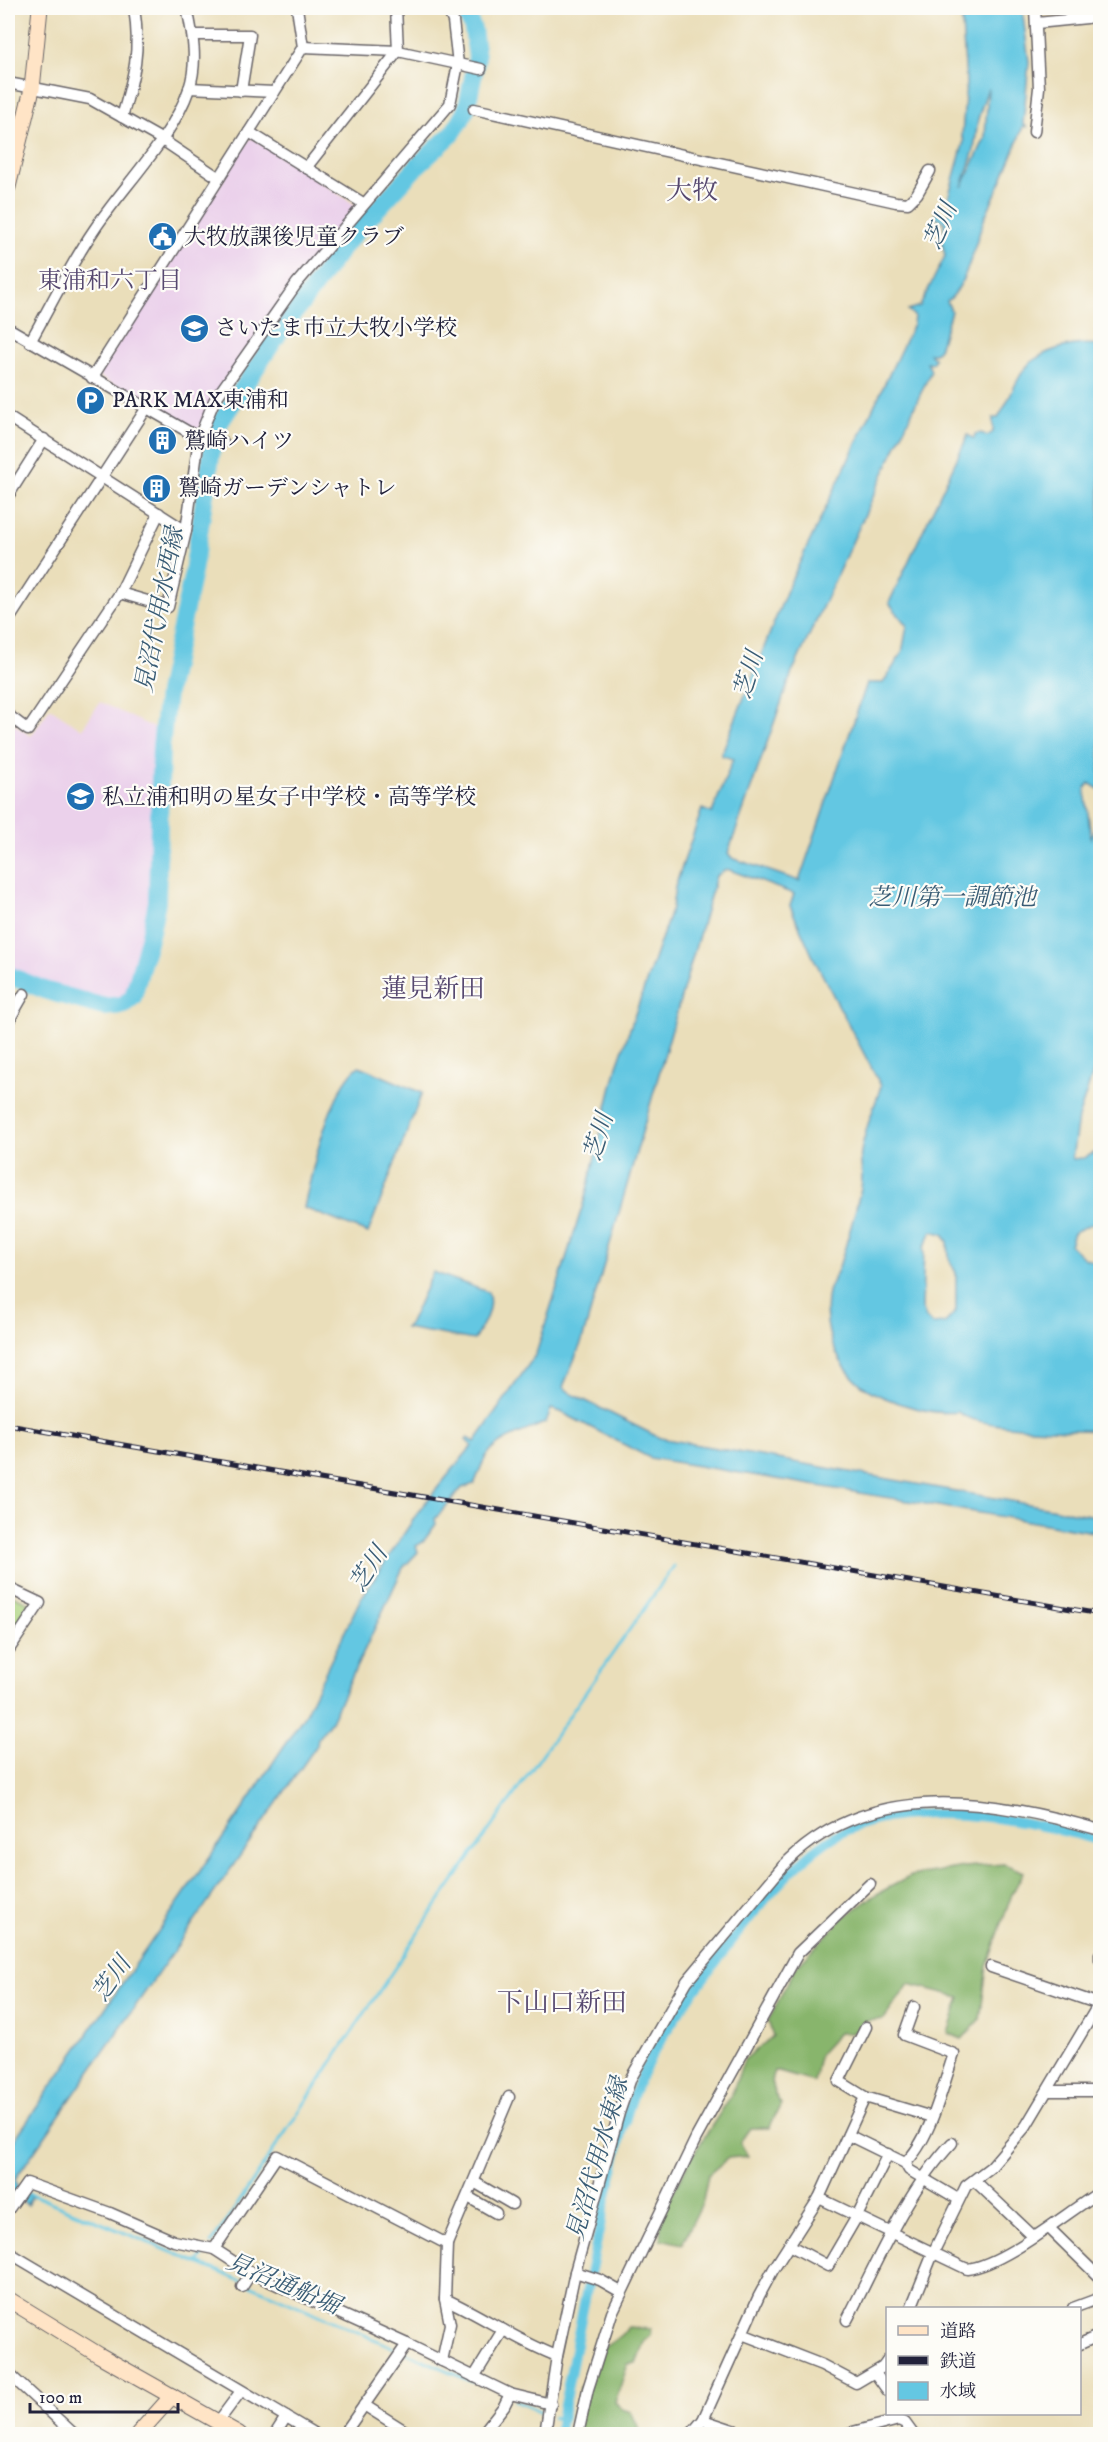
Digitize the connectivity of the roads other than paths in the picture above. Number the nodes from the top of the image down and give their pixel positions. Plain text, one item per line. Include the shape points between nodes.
1 (40, 8) edge
2 (134, 8) edge
3 (187, 8) edge
4 (297, 8) edge
5 (396, 8) edge
6 (447, 8) edge
7 (1035, 8) edge
8 (1101, 13) edge
9 (1037, 23) junction
10 (193, 35) junction
11 (303, 47) junction
12 (398, 51) junction
13 (458, 64) junction
14 (481, 69) dead end
15 (8, 83) edge
16 (189, 88) junction
17 (32, 89) junction
18 (241, 91) junction
19 (274, 92) junction
20 (474, 109) dead end
21 (122, 117) junction
22 (249, 132) junction
23 (1034, 132) dead end
24 (161, 139) junction
25 (12, 153) edge
26 (306, 168) junction
27 (930, 171) dead end
28 (219, 178) junction
29 (8, 187) edge
30 (363, 203) junction
31 (8, 328) edge
32 (30, 342) junction
33 (92, 378) junction
34 (146, 409) junction
35 (8, 417) edge
36 (203, 439) junction
37 (44, 440) junction
38 (223, 442) dead end
39 (101, 476) junction
40 (8, 496) edge
41 (159, 513) junction
42 (186, 531) junction
43 (120, 593) junction
44 (8, 621) edge
45 (8, 715) edge
46 (24, 994) dead end
47 (8, 1022) edge
48 (8, 1588) edge
49 (8, 1651) edge
50 (1101, 1830) edge
51 (870, 1884) dead end
52 (1101, 1954) edge
53 (1101, 1960) edge
54 (991, 1967) dead end
55 (1100, 2003) edge
56 (914, 2007) dead end
57 (866, 2027) dead end
58 (1048, 2091) junction
59 (1101, 2091) edge
60 (509, 2097) dead end
61 (866, 2097) junction
62 (932, 2117) junction
63 (848, 2135) junction
64 (952, 2143) dead end
65 (888, 2154) junction
66 (905, 2163) junction
67 (925, 2179) junction
68 (975, 2181) junction
69 (474, 2182) junction
70 (1101, 2192) edge
71 (468, 2197) junction
72 (819, 2198) junction
73 (958, 2199) junction
74 (512, 2204) dead end
75 (8, 2211) edge
76 (496, 2213) dead end
77 (856, 2218) junction
78 (1049, 2228) junction
79 (892, 2232) junction
80 (1034, 2236) junction
81 (447, 2244) junction
82 (789, 2245) junction
83 (214, 2249) junction
84 (934, 2251) junction
85 (8, 2252) edge
86 (252, 2273) junction
87 (578, 2273) junction
88 (1101, 2277) edge
89 (242, 2287) dead end
90 (621, 2292) junction
91 (1101, 2298) edge
92 (8, 2299) edge
93 (445, 2299) junction
94 (911, 2307) edge
95 (1076, 2307) edge
96 (848, 2320) dead end
97 (503, 2330) junction
98 (742, 2334) junction
99 (1101, 2335) edge
100 (1081, 2343) edge
101 (407, 2344) junction
102 (557, 2356) junction
103 (442, 2361) junction
104 (886, 2362) edge
105 (8, 2373) edge
106 (875, 2373) junction
107 (474, 2377) junction
108 (241, 2391) junction
109 (886, 2391) edge
110 (510, 2394) junction
111 (172, 2396) junction
112 (551, 2404) junction
113 (364, 2405) junction
114 (286, 2416) junction
115 (898, 2417) edge
116 (703, 2420) junction
117 (218, 2422) junction
118 (74, 2434) edge
119 (138, 2434) edge
120 (239, 2434) edge
121 (275, 2434) edge
122 (315, 2434) edge
123 (344, 2434) edge
124 (410, 2434) edge
125 (482, 2434) edge
126 (545, 2434) edge
127 (578, 2434) edge
128 (691, 2434) edge
129 (745, 2434) edge
130 (845, 2434) edge
131 (913, 2434) edge

1 - 17 main road
2 - 21 street via 139,38 135,75
3 - 10 street
4 - 11 street
5 - 12 street
6 - 13 street via 453,21
7 - 9 street
8 - 9 street
9 - 23 street via 1039,88
10 - 16 street via 195,63
10 - 18 street via 250,35
11 - 12 street
11 - 19 street
12 - 13 street
12 - 26 street
13 - 14 street
13 - 30 street via 450,104
15 - 17 street
16 - 18 street
16 - 24 street
17 - 21 street via 90,99
17 - 25 main road
18 - 19 street
19 - 22 street
20 - 27 street via 896,202 908,203
21 - 24 street
22 - 26 street
22 - 28 street
24 - 28 street
24 - 32 street via 92,232
25 - 29 main road
26 - 30 street
28 - 33 street
30 - 36 street via 297,283 214,401
31 - 32 street
32 - 33 street
33 - 34 street
34 - 36 street
34 - 39 street
35 - 37 street
36 - 38 street
36 - 42 street
37 - 39 street
37 - 40 street
39 - 41 street
39 - 44 street
41 - 42 street
41 - 43 street
42 - 43 street via 168,607
43 - 45 street via 28,730
46 - 47 street
48 - 49 street via 40,1603
50 - 87 street via 1034,1812 978,1803 923,1804 858,1815 799,1850 704,1958 637,2065 619,2113
51 - 90 street via 810,1939 789,1966 696,2138
52 - 53 street
54 - 55 street
55 - 58 street
56 - 62 street via 904,2035 954,2054
57 - 61 street via 839,2081
58 - 59 street
58 - 68 street via 1005,2152
60 - 69 street
61 - 62 street
61 - 63 street
62 - 66 street via 912,2158
63 - 65 street
63 - 72 street
64 - 67 street
65 - 66 street
65 - 77 street
66 - 67 street
67 - 73 street
67 - 79 street
68 - 73 street via 966,2186
68 - 80 street
69 - 71 street
69 - 74 street
70 - 78 street
71 - 76 street
71 - 81 street
72 - 77 street
72 - 82 street
73 - 84 street
75 - 83 street via 27,2183 174,2241
77 - 79 street
77 - 82 street via 828,2266
78 - 80 street
78 - 88 street
79 - 84 street
79 - 96 street
80 - 84 street via 979,2268 967,2269
81 - 83 street via 278,2156
81 - 93 street
82 - 98 street
83 - 86 street
84 - 94 street
85 - 108 street
86 - 89 street
86 - 101 street
87 - 90 street
87 - 102 street
90 - 127 street via 588,2389
91 - 95 street
92 - 111 main road
93 - 97 street
93 - 103 street via 450,2324
97 - 102 street via 527,2345
97 - 107 street
98 - 106 street via 822,2365 856,2383
98 - 116 street
99 - 100 street
101 - 103 street
101 - 113 street
102 - 112 street
103 - 107 street
104 - 106 street
105 - 118 street
106 - 109 street
107 - 110 street
108 - 114 street
108 - 117 street
110 - 112 street
110 - 125 street
111 - 117 main road
111 - 119 main road
112 - 126 street
113 - 123 street
113 - 124 street
114 - 121 street
114 - 122 street
115 - 130 street
115 - 131 street
116 - 128 street
116 - 129 street
117 - 120 main road

